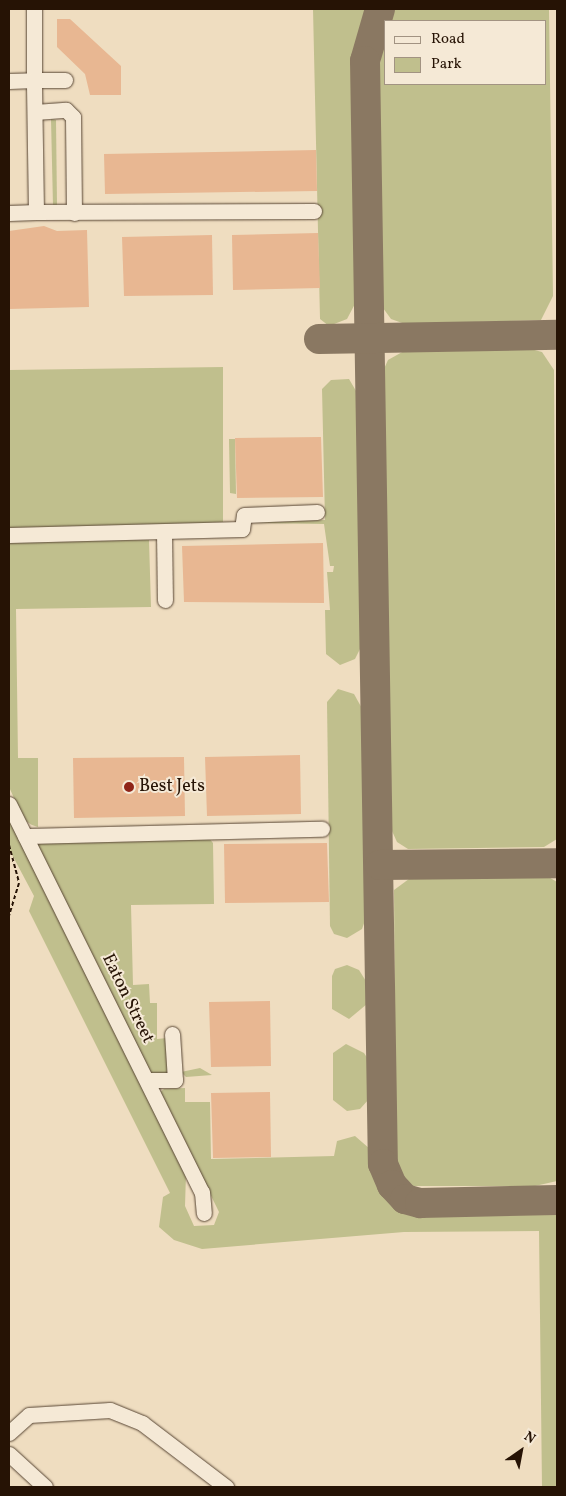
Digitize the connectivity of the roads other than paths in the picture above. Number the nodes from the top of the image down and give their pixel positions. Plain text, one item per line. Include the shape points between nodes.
1 (34, 9) edge
2 (34, 80) junction
3 (65, 80) dead end
4 (9, 81) edge
5 (35, 112) junction
6 (314, 211) dead end
7 (36, 212) junction
8 (9, 213) edge
9 (74, 213) junction
10 (317, 512) dead end
11 (164, 532) junction
12 (9, 535) edge
13 (164, 600) dead end
14 (9, 804) edge
15 (322, 829) dead end
16 (25, 836) junction
17 (172, 1034) dead end
18 (146, 1080) junction
19 (204, 1213) dead end
20 (9, 1433) edge
21 (9, 1454) edge
22 (45, 1487) edge
23 (226, 1487) edge

1 - 2 lane
2 - 3 lane
2 - 4 lane
2 - 5 lane
5 - 7 lane
5 - 9 lane via 66,110 73,117
6 - 9 lane
7 - 8 lane
7 - 9 lane
10 - 11 lane via 244,515 242,529
11 - 12 lane
11 - 13 lane
14 - 16 lane, Eaton Street
15 - 16 lane
16 - 18 lane, Eaton Street
17 - 18 lane via 175,1080
18 - 19 lane, Eaton Street via 202,1192
20 - 23 lane via 29,1415 110,1410 142,1423
21 - 22 lane

